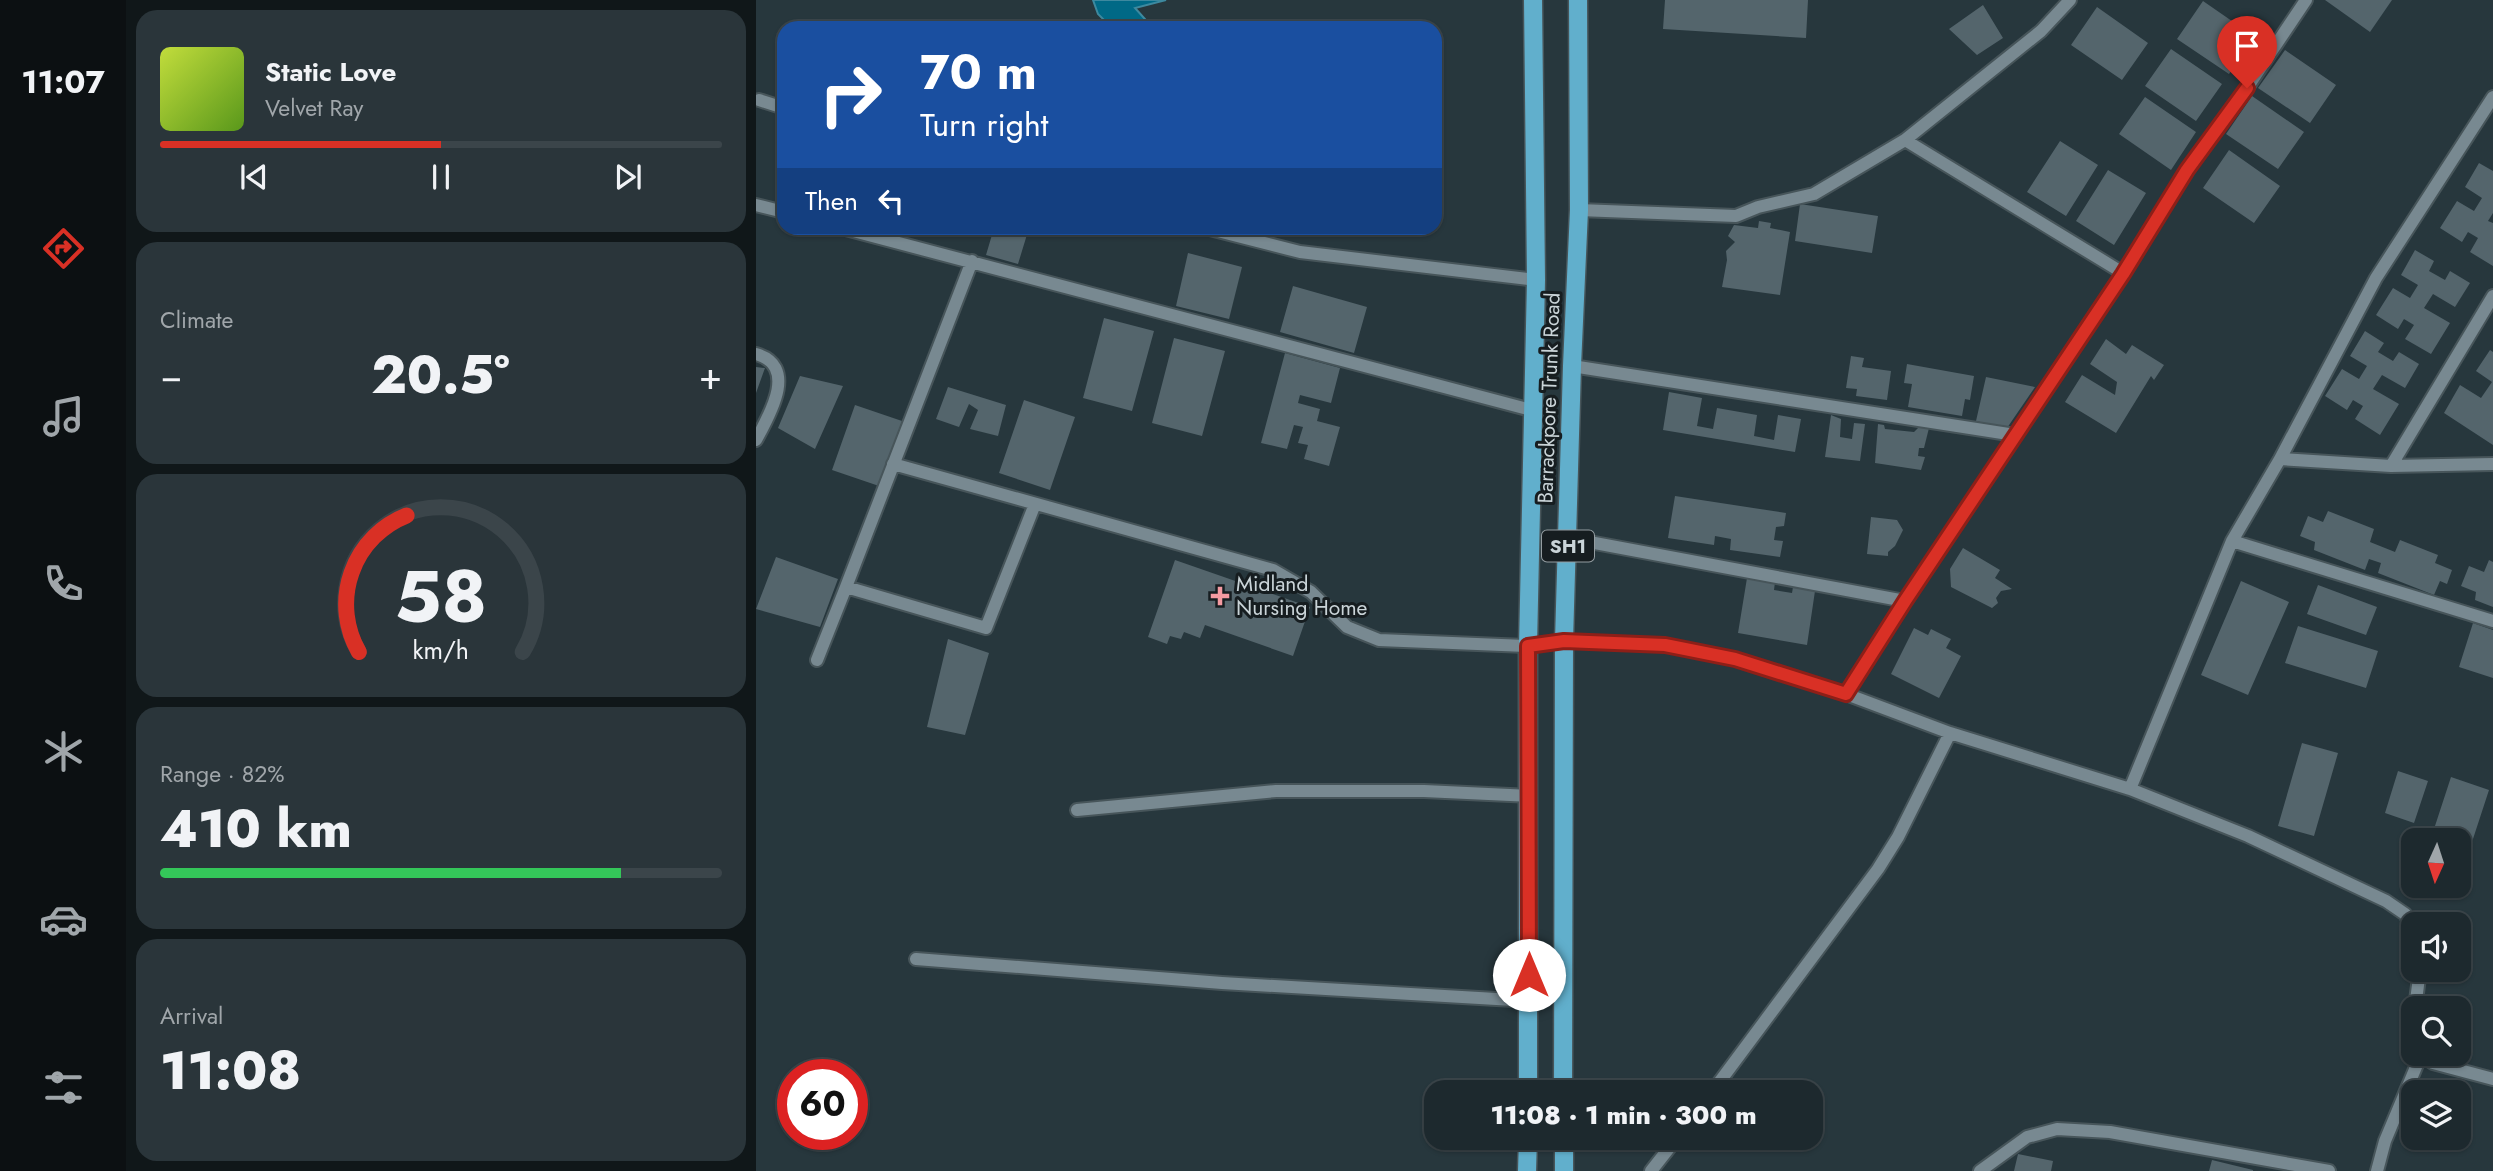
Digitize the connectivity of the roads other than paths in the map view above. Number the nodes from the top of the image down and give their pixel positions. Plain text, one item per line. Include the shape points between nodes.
1 (1533, 0) edge
2 (1578, 0) edge
3 (2070, 0) edge
4 (2306, 0) edge
5 (2493, 97) edge
6 (759, 100) dead end
7 (777, 106) edge
8 (1905, 140) junction
9 (756, 205) edge
10 (777, 210) edge
11 (1579, 211) junction
12 (870, 235) edge
13 (1233, 235) edge
14 (972, 261) junction
15 (2123, 274) junction
16 (1536, 280) junction
17 (2493, 296) edge
18 (756, 354) edge
19 (1572, 366) junction
20 (1535, 411) junction
21 (2015, 435) junction
22 (756, 440) edge
23 (2280, 459) junction
24 (893, 464) junction
25 (2493, 464) edge
26 (2391, 466) junction
27 (1035, 504) junction
28 (1568, 538) junction
29 (2232, 541) junction
30 (846, 587) junction
31 (1905, 601) junction
32 (2493, 621) edge
33 (1564, 641) junction
34 (1528, 646) junction
35 (817, 660) dead end
36 (1846, 694) junction
37 (1950, 733) junction
38 (2130, 789) junction
39 (1529, 796) junction
40 (1077, 810) dead end
41 (2402, 912) edge
42 (916, 959) dead end
43 (1529, 1000) junction
44 (2415, 1066) edge
45 (2444, 1066) edge
46 (2493, 1079) edge
47 (1528, 1080) edge
48 (1563, 1080) edge
49 (1721, 1080) edge
50 (1528, 1150) edge
51 (1563, 1150) edge
52 (1668, 1150) edge
53 (1527, 1171) edge
54 (1564, 1171) edge
55 (1651, 1171) edge
56 (1980, 1171) edge
57 (2329, 1171) edge
58 (2377, 1171) edge

1 - 16 main road, Barrackpore Trunk Road / SH1
2 - 11 main road, Barrackpore Trunk Road / SH1
3 - 8 street via 2041,31
4 - 15 street via 2187,170
5 - 23 street via 2376,278
6 - 7 street
8 - 11 street via 1814,194 1736,216
8 - 15 street
9 - 10 street
11 - 19 main road, Barrackpore Trunk Road / SH1
12 - 14 street
13 - 16 street via 1300,252
14 - 20 street
14 - 24 street
15 - 21 street
16 - 20 main road, Barrackpore Trunk Road / SH1
17 - 26 street
18 - 22 street via 775,367 779,386
19 - 21 street
19 - 28 main road, Barrackpore Trunk Road / SH1
20 - 34 main road, Barrackpore Trunk Road / SH1
21 - 31 street
23 - 26 street
23 - 29 street
24 - 27 street
24 - 30 street
25 - 26 street
27 - 30 street via 986,628
27 - 34 street via 1273,570 1311,592 1347,627 1380,640
28 - 31 street
28 - 33 main road, Barrackpore Trunk Road / SH1
29 - 32 street
29 - 38 street
30 - 35 street
31 - 36 street
33 - 34 street
33 - 36 street via 1665,645 1735,659
33 - 48 main road, Barrackpore Trunk Road / SH1
34 - 39 main road, Barrackpore Trunk Road / SH1
36 - 37 street
37 - 38 street
37 - 49 street via 1878,869
38 - 41 street via 2248,836
39 - 40 street via 1276,792
39 - 43 main road, Barrackpore Trunk Road / SH1
42 - 43 street via 1222,984
43 - 47 main road, Barrackpore Trunk Road / SH1
44 - 58 street
45 - 46 street
50 - 53 main road
51 - 54 main road
52 - 55 street
56 - 57 street via 2027,1138 2057,1129 2110,1132

